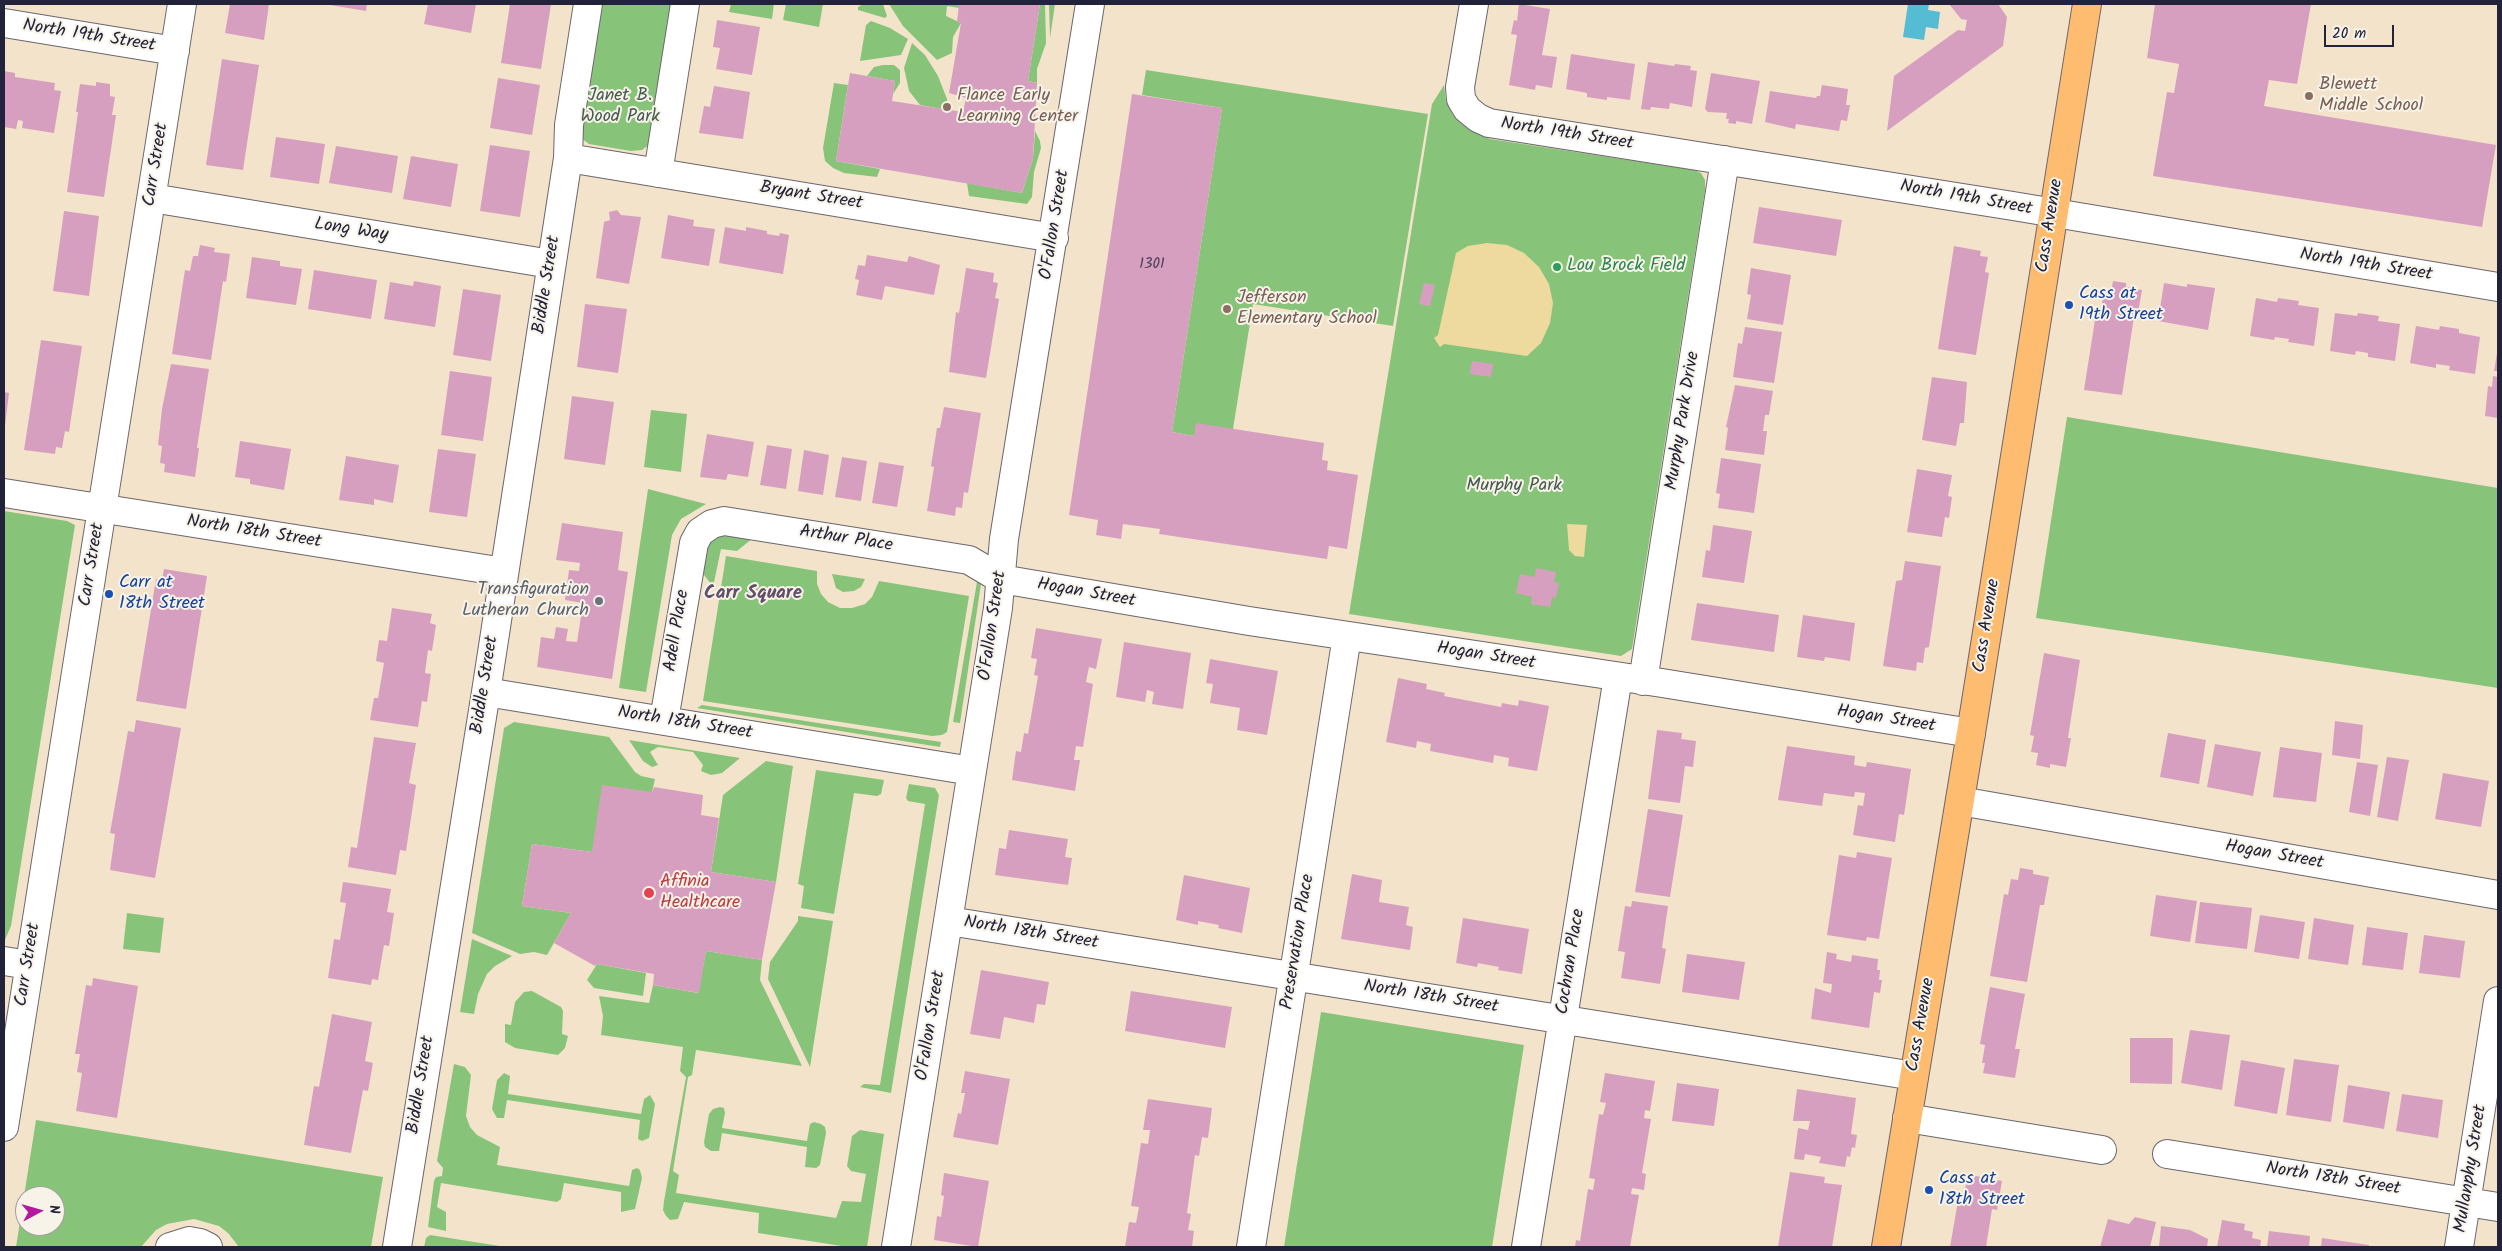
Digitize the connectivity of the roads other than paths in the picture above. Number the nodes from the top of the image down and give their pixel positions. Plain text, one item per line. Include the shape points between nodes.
1 (182, 4) edge
2 (588, 4) edge
3 (685, 4) edge
4 (1090, 4) edge
5 (1474, 4) edge
6 (2087, 4) edge
7 (4, 23) edge
8 (175, 51) junction
9 (568, 158) junction
10 (1725, 160) junction
11 (658, 173) junction
12 (152, 198) junction
13 (2053, 214) junction
14 (1054, 238) junction
15 (550, 264) junction
16 (2498, 287) edge
17 (4, 493) edge
18 (102, 508) junction
19 (694, 543) joint
20 (504, 572) junction
21 (1001, 579) junction
22 (1347, 636) junction
23 (1631, 679) junction
24 (486, 692) junction
25 (664, 720) junction
26 (1971, 733) junction
27 (972, 771) junction
28 (1960, 802) junction
29 (2498, 895) edge
30 (949, 921) junction
31 (17, 963) edge
32 (1293, 976) junction
33 (2498, 1001) edge
34 (1563, 1020) junction
35 (1914, 1076) junction
36 (1907, 1118) junction
37 (4, 1126) edge
38 (2102, 1150) dead end
39 (2167, 1154) dead end
40 (2466, 1202) junction
41 (2498, 1207) edge
42 (170, 1247) edge
43 (208, 1247) edge
44 (396, 1247) edge
45 (896, 1247) edge
46 (1251, 1247) edge
47 (1526, 1247) edge
48 (1886, 1247) edge
49 (2459, 1247) edge

1 - 8 street, Carr Street
2 - 9 street, Biddle Street via 568,125
3 - 11 street
4 - 14 street, O'Fallon Street
5 - 10 street, North 19th Street via 1460,87 1461,99 1467,110 1478,118 1489,123
6 - 13 main road, Cass Avenue
7 - 8 street, North 19th Street
8 - 12 street, Carr Street
9 - 11 street, Bryant Street
9 - 15 street, Biddle Street
10 - 13 street, North 19th Street
10 - 23 street, Murphy Park Drive
11 - 14 street, Bryant Street
12 - 15 street, Long Way
12 - 18 street, Carr Street
13 - 16 street, North 19th Street
13 - 26 main road, Cass Avenue
14 - 21 street, O'Fallon Street via 1004,539
15 - 20 street, Biddle Street
17 - 18 street, North 18th Street
18 - 20 street, North 18th Street
18 - 31 street, Carr Street
19 - 21 street, Arthur Place via 700,532 712,524 731,522 969,560
19 - 25 street, Adell Place
20 - 24 street, Biddle Street
21 - 22 street, Hogan Street
21 - 27 street, O'Fallon Street
22 - 23 street, Hogan Street
22 - 32 street, Preservation Place
23 - 26 street, Hogan Street
23 - 34 street, Cochran Place
24 - 25 street, North 18th Street
24 - 44 street, Biddle Street
25 - 27 street, North 18th Street
26 - 28 main road, Cass Avenue
27 - 30 street, O'Fallon Street
28 - 29 street, Hogan Street
28 - 35 main road, Cass Avenue
30 - 32 street, North 18th Street
30 - 45 street, O'Fallon Street
31 - 37 street, Carr Street
32 - 34 street, North 18th Street
32 - 46 street, Preservation Place
33 - 40 street, Mullanphy Street
34 - 35 street, North 18th Street
34 - 47 street, Cochran Place
35 - 36 main road, Cass Avenue
36 - 38 street
36 - 48 main road, Cass Avenue
39 - 40 street, North 18th Street
40 - 41 street, North 18th Street
40 - 49 street, Mullanphy Street
42 - 43 street via 188,1241

